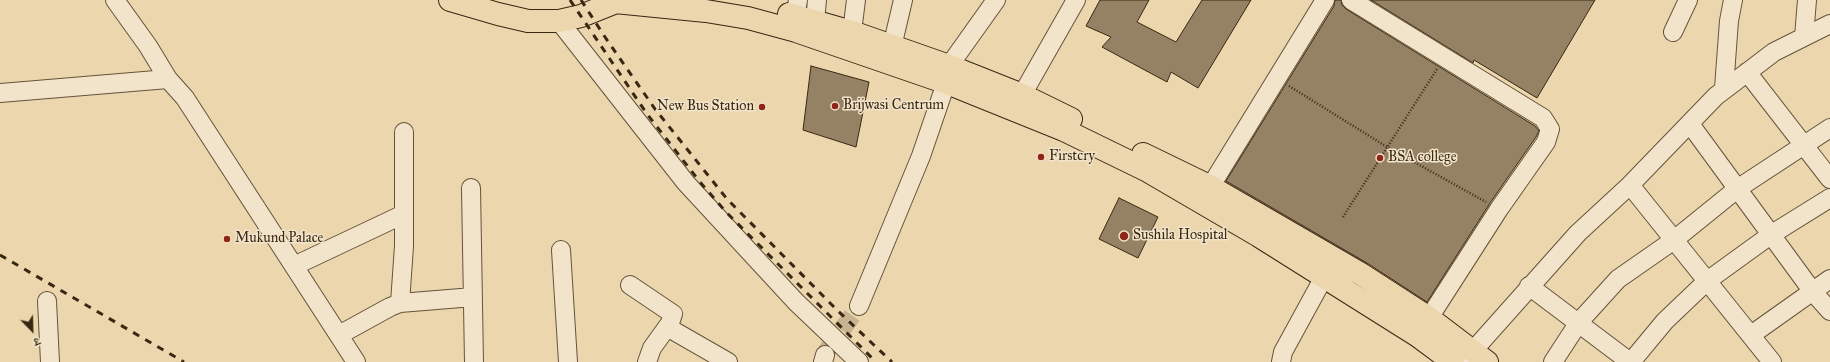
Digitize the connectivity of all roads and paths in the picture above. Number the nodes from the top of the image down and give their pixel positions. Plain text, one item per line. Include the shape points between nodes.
1 (115, 0) edge
2 (450, 0) edge
3 (722, 0) edge
4 (817, 0) edge
5 (856, 0) edge
6 (904, 0) edge
7 (996, 0) edge
8 (1076, 0) edge
9 (1325, 0) edge
10 (1351, 0) edge
11 (1688, 0) edge
12 (1733, 0) edge
13 (1807, 0) edge
14 (618, 1) edge
15 (800, 17) edge
16 (559, 21) junction
17 (1830, 24) edge
18 (852, 32) junction
19 (1673, 32) dead end
20 (1804, 37) junction
21 (892, 47) junction
22 (1444, 58) junction
23 (1747, 72) junction
24 (948, 75) junction
25 (168, 79) junction
26 (1278, 79) junction
27 (1724, 88) junction
28 (0, 93) edge
29 (1022, 95) junction
30 (1690, 124) junction
31 (1830, 128) edge
32 (404, 132) dead end
33 (1802, 146) junction
34 (1387, 147) junction
35 (1830, 179) edge
36 (1630, 185) junction
37 (471, 188) dead end
38 (1737, 189) junction
39 (1206, 195) junction
40 (1830, 198) edge
41 (1499, 209) junction
42 (404, 214) junction
43 (1343, 217) dead end
44 (1772, 234) junction
45 (1674, 240) junction
46 (561, 250) dead end
47 (294, 266) junction
48 (1324, 277) junction
49 (1830, 279) edge
50 (1707, 281) junction
51 (630, 285) dead end
52 (1529, 286) junction
53 (1813, 292) junction
54 (473, 297) junction
55 (47, 301) dead end
56 (400, 303) junction
57 (859, 306) tunnel mouth
58 (1830, 311) edge
59 (1429, 318) junction
60 (1579, 322) junction
61 (667, 327) junction
62 (339, 335) junction
63 (1751, 335) junction
64 (1474, 358) edge
65 (50, 362) edge
66 (356, 362) edge
67 (474, 362) edge
68 (568, 362) edge
69 (647, 362) edge
70 (728, 362) edge
71 (859, 362) edge
72 (1281, 362) edge
73 (1453, 362) edge
74 (1553, 362) edge
75 (1630, 362) edge
76 (1772, 362) edge

1 - 25 street
2 - 16 main road via 528,21
3 - 15 main road
4 - 15 street
5 - 18 street
6 - 21 street
7 - 24 street
8 - 29 street
9 - 26 street
10 - 22 street
11 - 19 street
12 - 27 street
13 - 20 street
14 - 15 main road via 748,18
14 - 16 main road via 581,16
15 - 18 main road
15 - 24 main road
16 - 71 street via 686,183 796,302
17 - 20 street
18 - 21 main road
20 - 23 street via 1774,52
21 - 24 main road
22 - 34 path
22 - 41 street via 1543,118 1550,129 1546,142
23 - 27 street
23 - 33 street
24 - 29 main road
24 - 39 main road via 1146,170
24 - 57 street via 921,156
25 - 28 street
25 - 47 street via 185,98
26 - 34 path
26 - 39 street
27 - 30 street
29 - 39 main road
30 - 36 street
30 - 38 street
31 - 33 street
32 - 42 street
33 - 35 street
33 - 38 street
34 - 41 path
34 - 43 path
36 - 45 street
36 - 52 street via 1578,233
37 - 54 street
38 - 44 street
38 - 45 street
39 - 48 main road
39 - 59 main road via 1361,274
40 - 44 street
41 - 59 street
42 - 47 street
42 - 56 street
44 - 50 street
44 - 53 street
45 - 50 street
45 - 60 street via 1618,279
46 - 68 street
47 - 62 street
48 - 72 street via 1286,347
48 - 73 main road via 1418,336
49 - 53 street
50 - 63 street
50 - 75 street via 1665,321
51 - 61 street via 673,314
52 - 60 street
52 - 64 street
53 - 58 street
53 - 63 street
54 - 56 street
54 - 67 street
55 - 65 street
56 - 62 street
59 - 64 main road
60 - 74 street
60 - 75 street
61 - 69 street via 652,348
61 - 70 street
62 - 66 street
63 - 76 street

